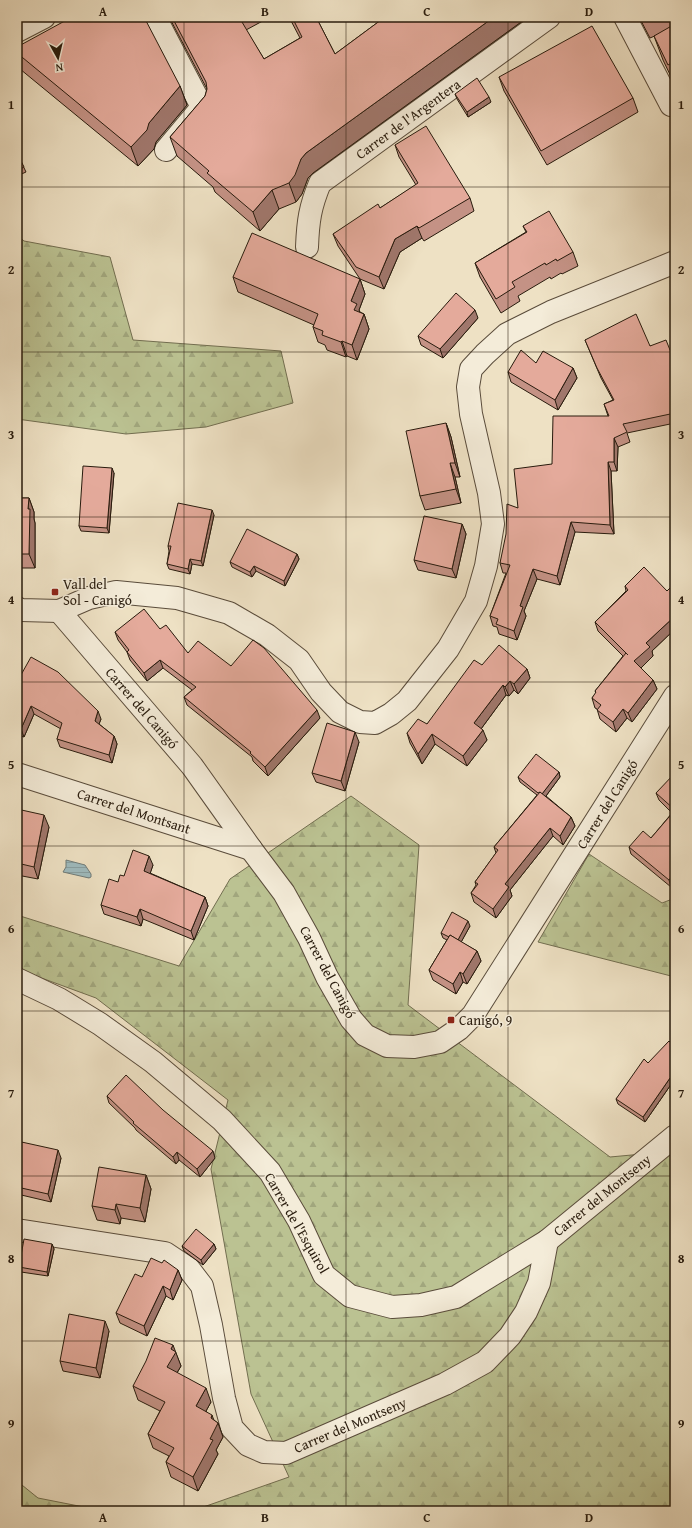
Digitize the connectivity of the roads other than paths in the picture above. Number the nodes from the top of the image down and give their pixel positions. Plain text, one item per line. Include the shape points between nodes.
1 (44, 17) edge
2 (156, 17) edge
3 (549, 17) edge
4 (626, 17) edge
5 (17, 31) edge
6 (673, 103) edge
7 (166, 150) dead end
8 (307, 247) dead end
9 (675, 262) edge
10 (17, 608) edge
11 (59, 611) junction
12 (675, 696) edge
13 (17, 774) edge
14 (251, 849) junction
15 (17, 978) edge
16 (675, 1136) edge
17 (17, 1230) edge
18 (547, 1240) junction

1 - 5 street
2 - 7 street via 202,107
3 - 8 street, Carrer de l'Argentera via 320,183 308,223
4 - 6 street via 654,50
9 - 11 street via 551,312 507,334 471,369 468,387 471,414 489,493 493,524 486,566 476,601 448,649 406,701 391,714 375,723 360,722 340,712 320,692 299,660 267,635 229,613 177,598 116,592 89,598
10 - 11 street
11 - 14 street, Carrer del Canigó via 192,766
12 - 14 street, Carrer del Canigó via 473,1015 459,1030 440,1042 414,1047 387,1046 365,1035 351,1019 331,984 310,938 284,893
13 - 14 street, Carrer del Montsant
15 - 18 street, Carrer de l'Esquirol via 100,1024 153,1062 222,1120 270,1172 299,1221 324,1275 350,1296 392,1307 421,1305 456,1297
16 - 18 street, Carrer del Montseny
17 - 18 street, Carrer del Montseny via 165,1252 189,1269 202,1286 232,1428 248,1445 264,1452 286,1453 445,1384 486,1362 510,1336 526,1312 539,1283

